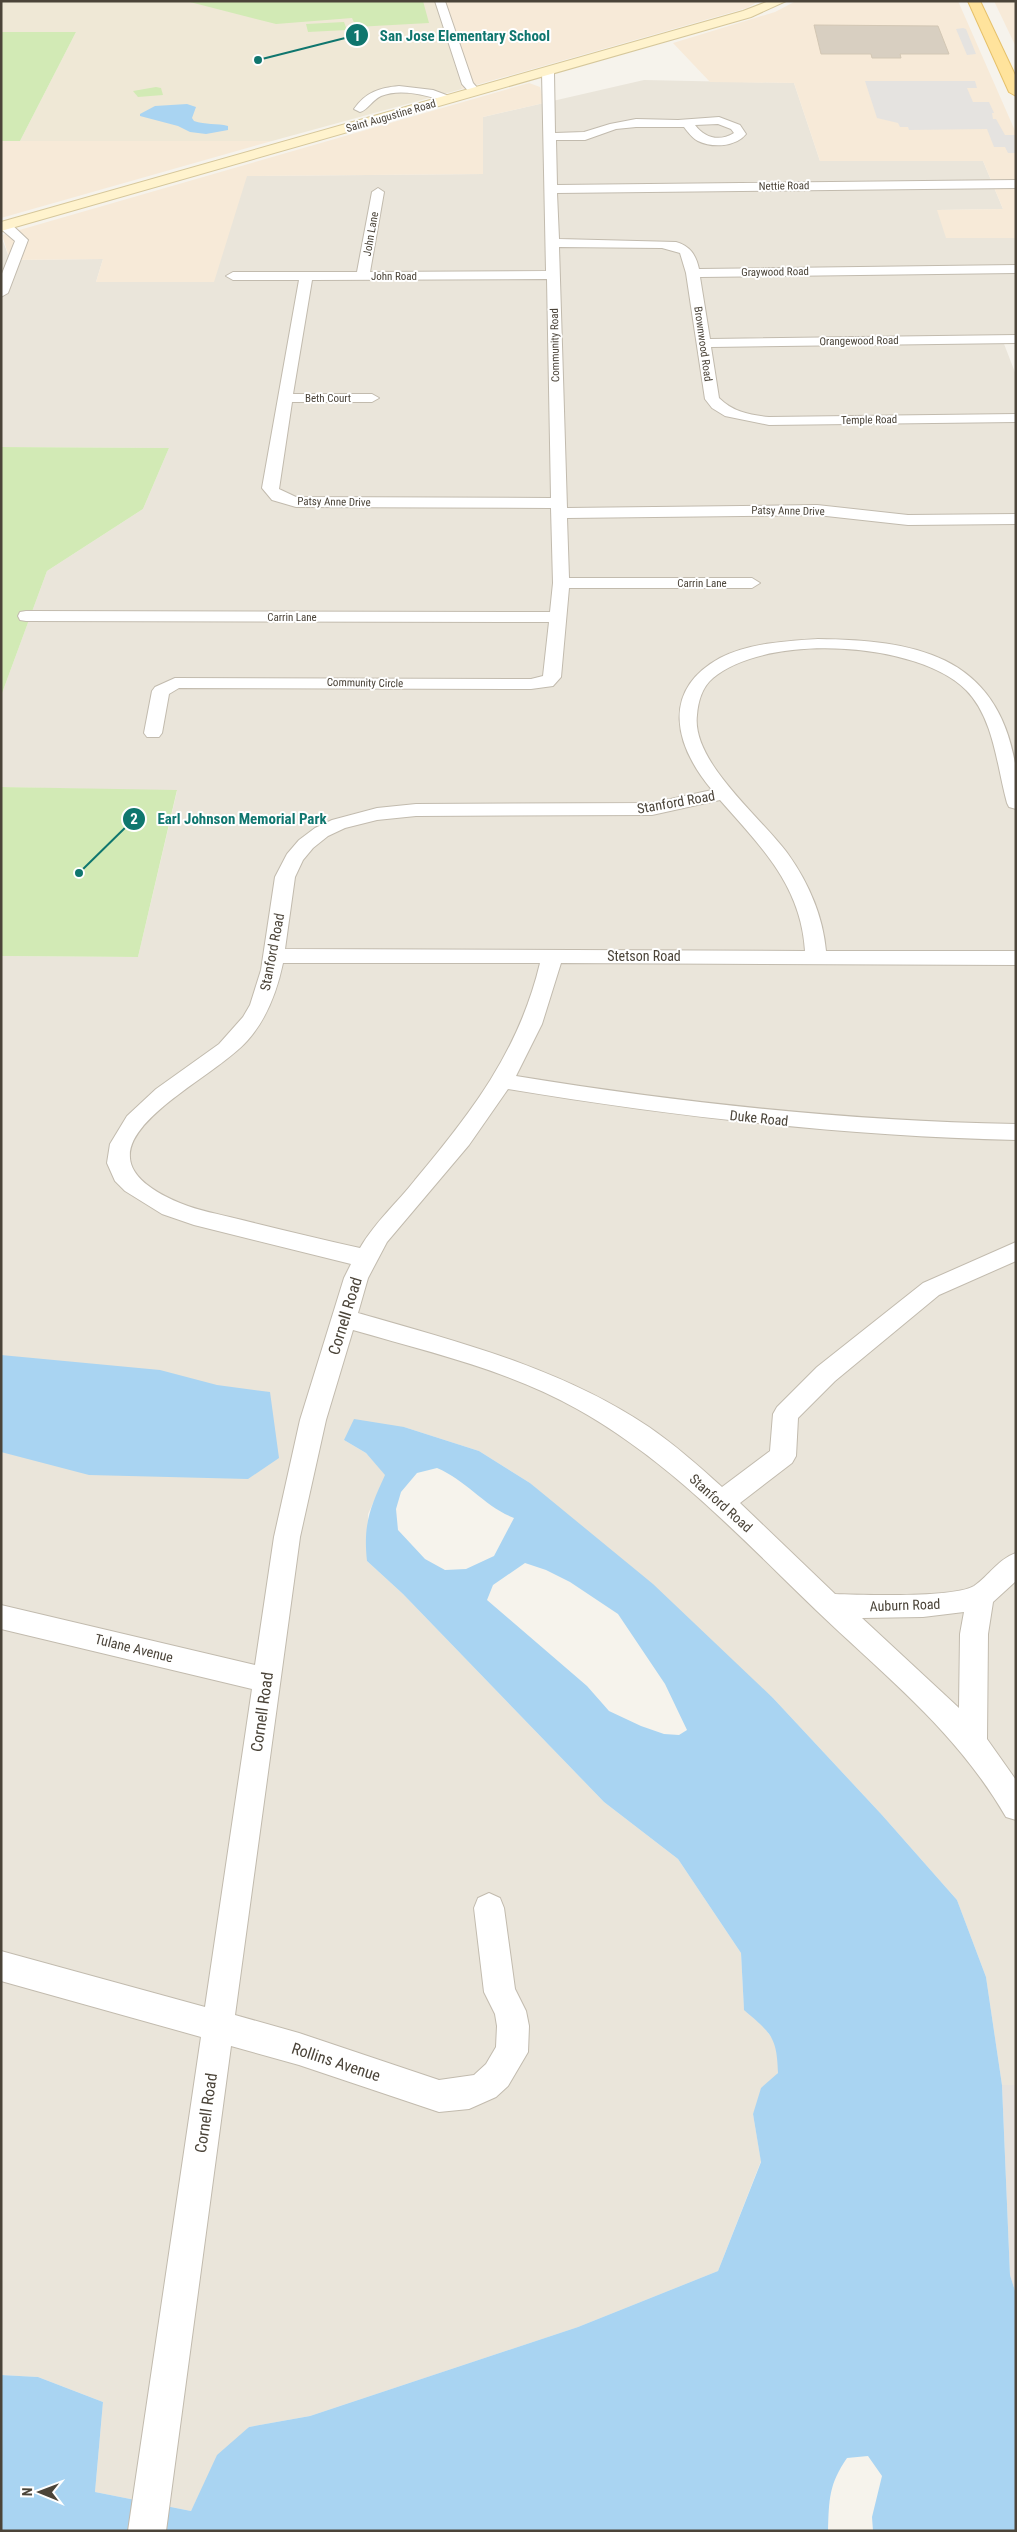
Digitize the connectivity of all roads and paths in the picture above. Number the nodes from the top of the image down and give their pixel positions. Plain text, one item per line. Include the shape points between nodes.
1 (440, 1) edge
2 (780, 1) edge
3 (974, 1) edge
4 (548, 72) junction
5 (475, 92) junction
6 (1016, 92) edge
7 (451, 99) junction
8 (360, 109) dead end
9 (683, 122) dead end
10 (551, 138) junction
11 (1016, 184) edge
12 (552, 189) junction
13 (378, 192) dead end
14 (3, 226) edge
15 (553, 243) junction
16 (1016, 269) edge
17 (6, 272) edge
18 (693, 272) junction
19 (554, 275) junction
20 (233, 276) dead end
21 (306, 276) junction
22 (363, 276) junction
23 (1, 293) edge
24 (1016, 339) edge
25 (703, 343) junction
26 (285, 398) junction
27 (372, 398) dead end
28 (724, 411) joint
29 (1016, 418) edge
30 (559, 508) junction
31 (1016, 519) edge
32 (561, 583) junction
33 (752, 583) dead end
34 (26, 616) dead end
35 (559, 618) junction
36 (153, 733) dead end
37 (726, 793) junction
38 (1016, 803) edge
39 (273, 956) junction
40 (552, 956) junction
41 (816, 956) junction
42 (1016, 958) edge
43 (504, 1081) junction
44 (1016, 1132) edge
45 (1016, 1251) edge
46 (365, 1258) junction
47 (344, 1318) junction
48 (722, 1502) junction
49 (1016, 1564) edge
50 (980, 1597) junction
51 (829, 1605) junction
52 (1, 1617) edge
53 (267, 1680) junction
54 (973, 1743) junction
55 (1016, 1807) edge
56 (489, 1908) dead end
57 (1, 1966) edge
58 (218, 2026) junction
59 (147, 2531) edge

1 - 5 street via 468,84
2 - 4 main road, Saint Augustine Road via 747,14
3 - 6 main road
4 - 5 main road, Saint Augustine Road
4 - 10 street, Community Road
5 - 7 main road, Saint Augustine Road
7 - 8 street via 432,91 385,92 371,96
7 - 14 main road, Saint Augustine Road
9 - 10 street via 623,124 585,136
10 - 12 street, Community Road
11 - 12 street, Nettie Road
12 - 15 street, Community Road
13 - 22 street, John Lane
14 - 17 street via 22,240
15 - 18 street via 672,244 686,250
15 - 19 street, Community Road
16 - 18 street, Graywood Road
17 - 23 street
18 - 25 street, Brownwood Road
19 - 22 street, John Road
19 - 30 street, Community Road
20 - 21 street, John Road
21 - 22 street, John Road
21 - 26 street, Patsy Anne Drive
24 - 25 street, Orangewood Road
25 - 28 street, Brownwood Road via 712,399
26 - 27 street, Beth Court
26 - 30 street, Patsy Anne Drive via 270,488 284,500
28 - 29 street, Temple Road via 769,421
30 - 31 street, Patsy Anne Drive via 817,510 908,520
30 - 32 street, Community Road
32 - 33 street, Carrin Lane
32 - 35 street, Community Road
34 - 35 street, Carrin Lane
35 - 36 street, Community Circle via 552,677 547,682 175,683 161,691
37 - 38 street via 706,770 690,737 689,704 697,684 707,674 738,656 795,645 899,651 959,675 985,700
37 - 39 street, Stanford Road via 652,809 416,810 379,813 332,826 307,842 291,860 285,876
37 - 41 street via 781,858 804,899 812,921
39 - 40 street, Stetson Road
39 - 46 street, Stanford Road via 260,1006 245,1030 223,1053 136,1119 119,1152 120,1169 147,1195 177,1211
40 - 41 street, Stetson Road
40 - 43 street, Cornell Road via 533,1022
41 - 42 street, Stetson Road
43 - 44 street, Duke Road via 626,1102 776,1120 902,1129
43 - 46 street, Cornell Road via 485,1111 383,1231
45 - 48 street via 931,1289 826,1374 786,1414 783,1456
46 - 47 street, Cornell Road
47 - 48 street, Stanford Road via 506,1367 584,1401 647,1439
47 - 53 street, Cornell Road via 313,1420 287,1537
48 - 51 street, Stanford Road
49 - 50 street
50 - 51 street, Auburn Road via 896,1608
50 - 54 street via 974,1634
51 - 54 street, Stanford Road via 922,1690
52 - 53 street, Tulane Avenue
53 - 58 street, Cornell Road
54 - 55 street, Stanford Road
56 - 58 street, Rollins Avenue via 500,1992 510,2011 513,2026 512,2052 497,2075 485,2086 469,2093 439,2096 299,2049
57 - 58 street, Rollins Avenue
58 - 59 street, Cornell Road

